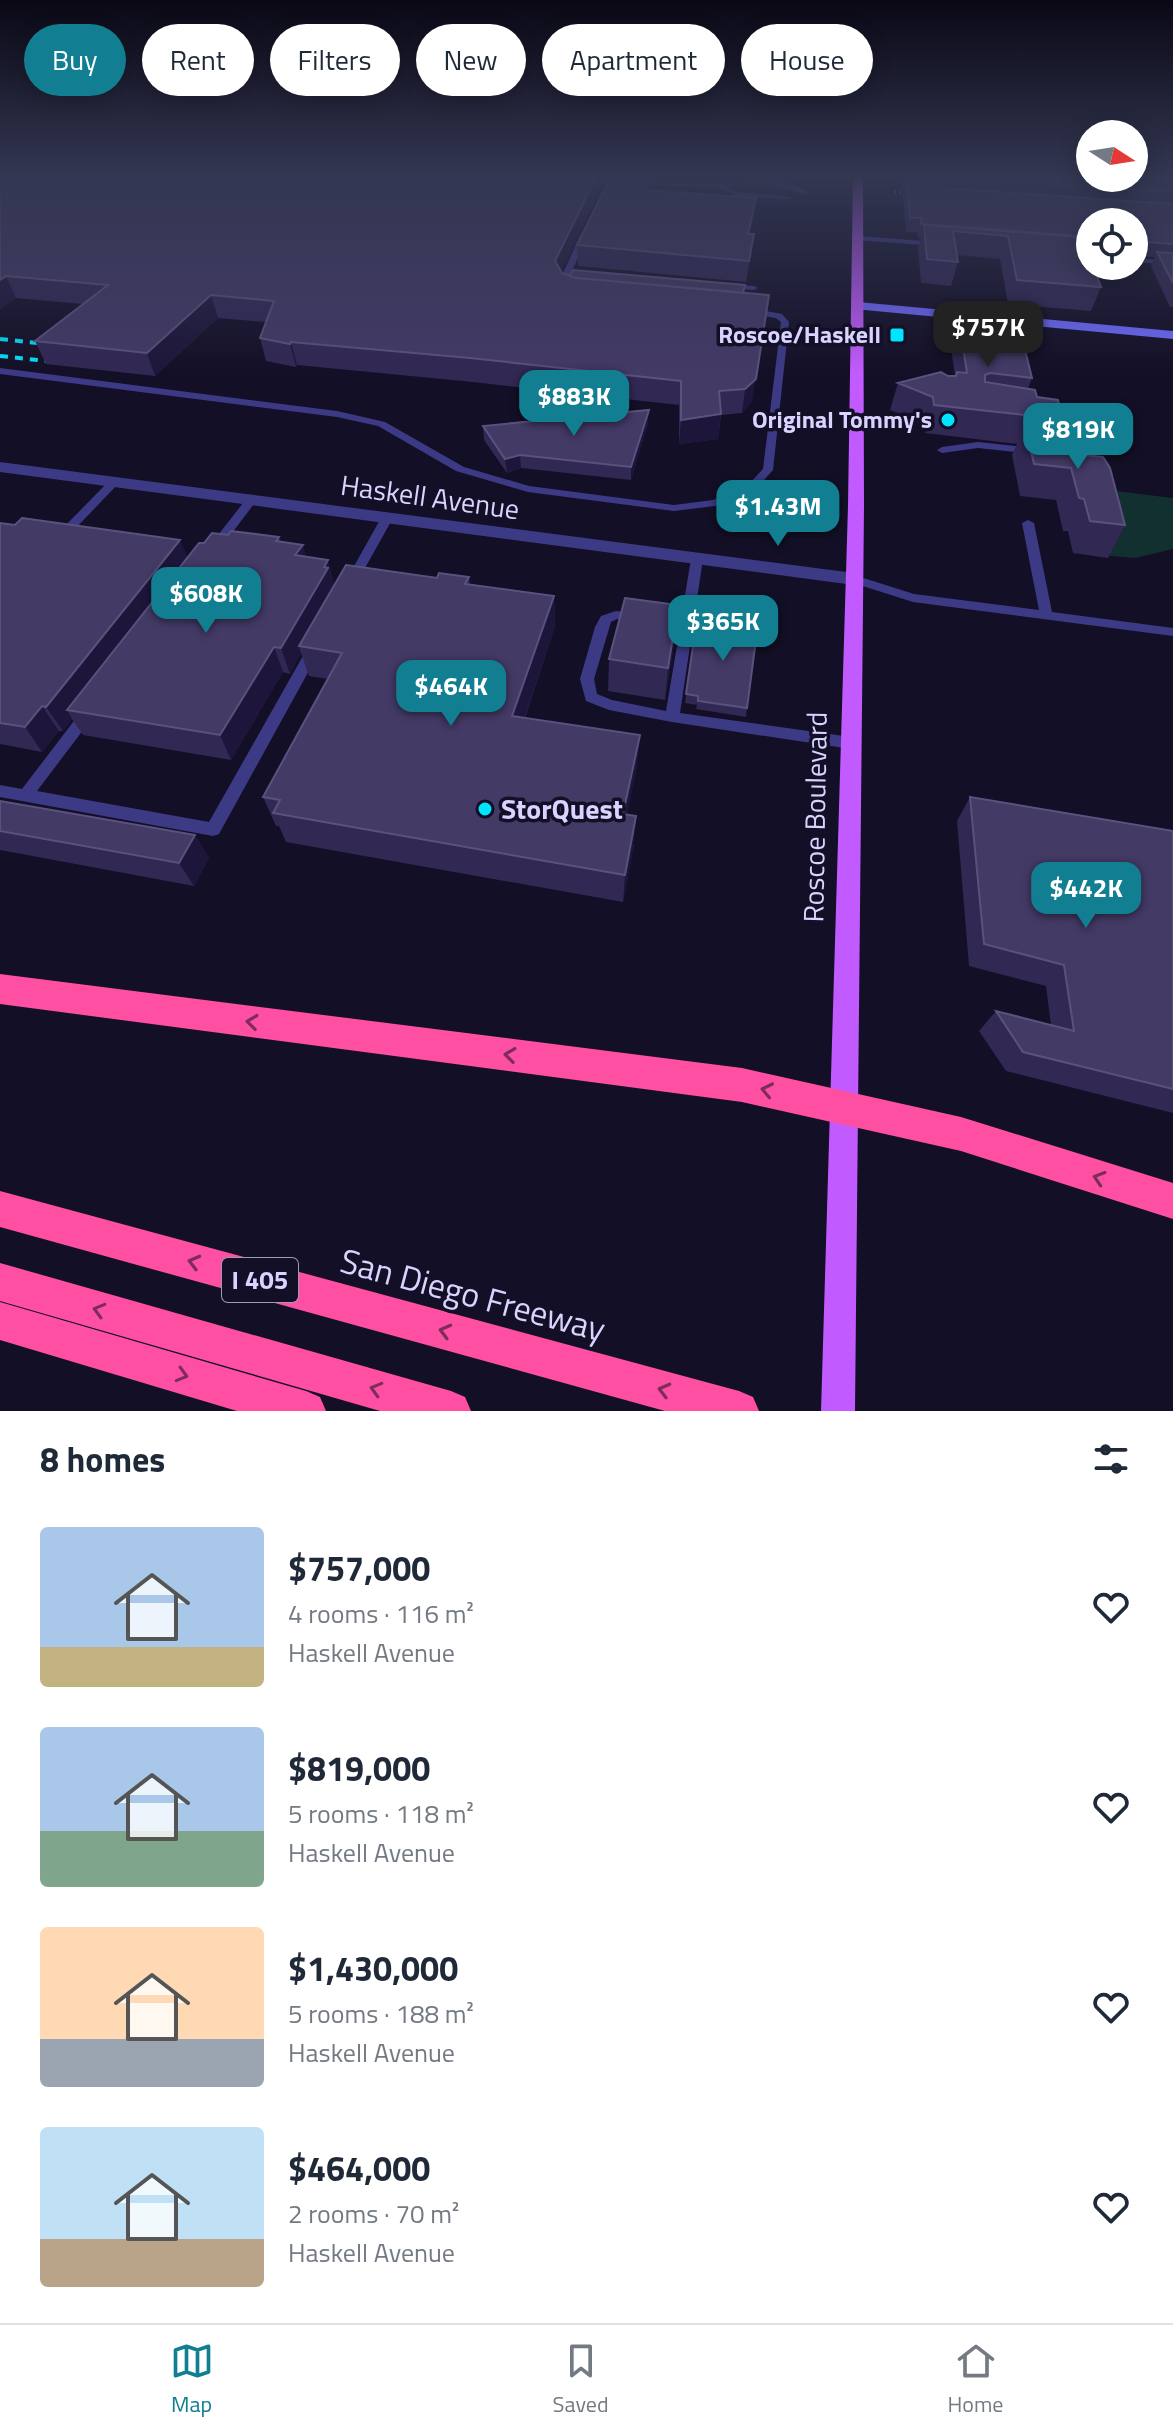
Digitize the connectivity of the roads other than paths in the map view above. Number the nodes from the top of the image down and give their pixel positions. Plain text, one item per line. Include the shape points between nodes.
1 (582, 242) edge
2 (857, 242) edge
3 (910, 242) edge
4 (953, 245) edge
5 (1148, 261) edge
6 (1173, 263) edge
7 (568, 271) junction
8 (583, 272) edge
9 (723, 285) edge
10 (754, 288) dead end
11 (577, 295) edge
12 (858, 306) junction
13 (736, 310) edge
14 (1173, 335) edge
15 (0, 371) edge
16 (942, 450) dead end
17 (1049, 453) edge
18 (0, 467) edge
19 (114, 482) junction
20 (251, 500) junction
21 (387, 518) junction
22 (1028, 523) dead end
23 (94, 538) edge
24 (697, 559) junction
25 (204, 561) edge
26 (854, 579) junction
27 (343, 596) edge
28 (1046, 615) junction
29 (687, 624) junction
30 (1173, 632) edge
31 (320, 637) edge
32 (93, 707) edge
33 (672, 717) junction
34 (851, 743) junction
35 (0, 791) edge
36 (25, 796) junction
37 (0, 989) edge
38 (844, 1107) junction
39 (1173, 1201) edge
40 (0, 1209) edge
41 (0, 1282) edge
42 (0, 1321) edge
43 (306, 1411) edge
44 (451, 1411) edge
45 (739, 1411) edge
46 (838, 1411) edge

1 - 7 lane
2 - 12 main road, Roscoe Boulevard
3 - 4 lane
5 - 6 lane
7 - 8 lane
7 - 11 lane via 562,284
9 - 10 lane
12 - 14 main road
12 - 26 main road, Roscoe Boulevard
13 - 15 lane via 768,312 785,322 768,470 750,489 715,503 674,508 528,489 460,469 381,424 337,414
16 - 17 lane via 978,445
18 - 19 street, Haskell Avenue
19 - 20 street, Haskell Avenue
19 - 23 lane via 65,533
20 - 21 street, Haskell Avenue
20 - 25 lane
21 - 24 street, Haskell Avenue
21 - 27 lane
22 - 28 lane
24 - 26 street, Haskell Avenue
24 - 29 lane
26 - 28 lane via 913,598
26 - 34 main road, Roscoe Boulevard
28 - 30 lane
29 - 33 lane
29 - 33 lane via 616,615 606,619 587,679 591,697
31 - 36 lane via 213,829
32 - 36 lane
33 - 34 lane
34 - 38 main road, Roscoe Boulevard
35 - 36 lane
38 -> 37 highway via 742,1085
39 -> 38 highway via 961,1134
38 - 46 main road, Roscoe Boulevard
45 -> 40 highway, San Diego Freeway / I 405
44 -> 41 highway
42 -> 43 highway

